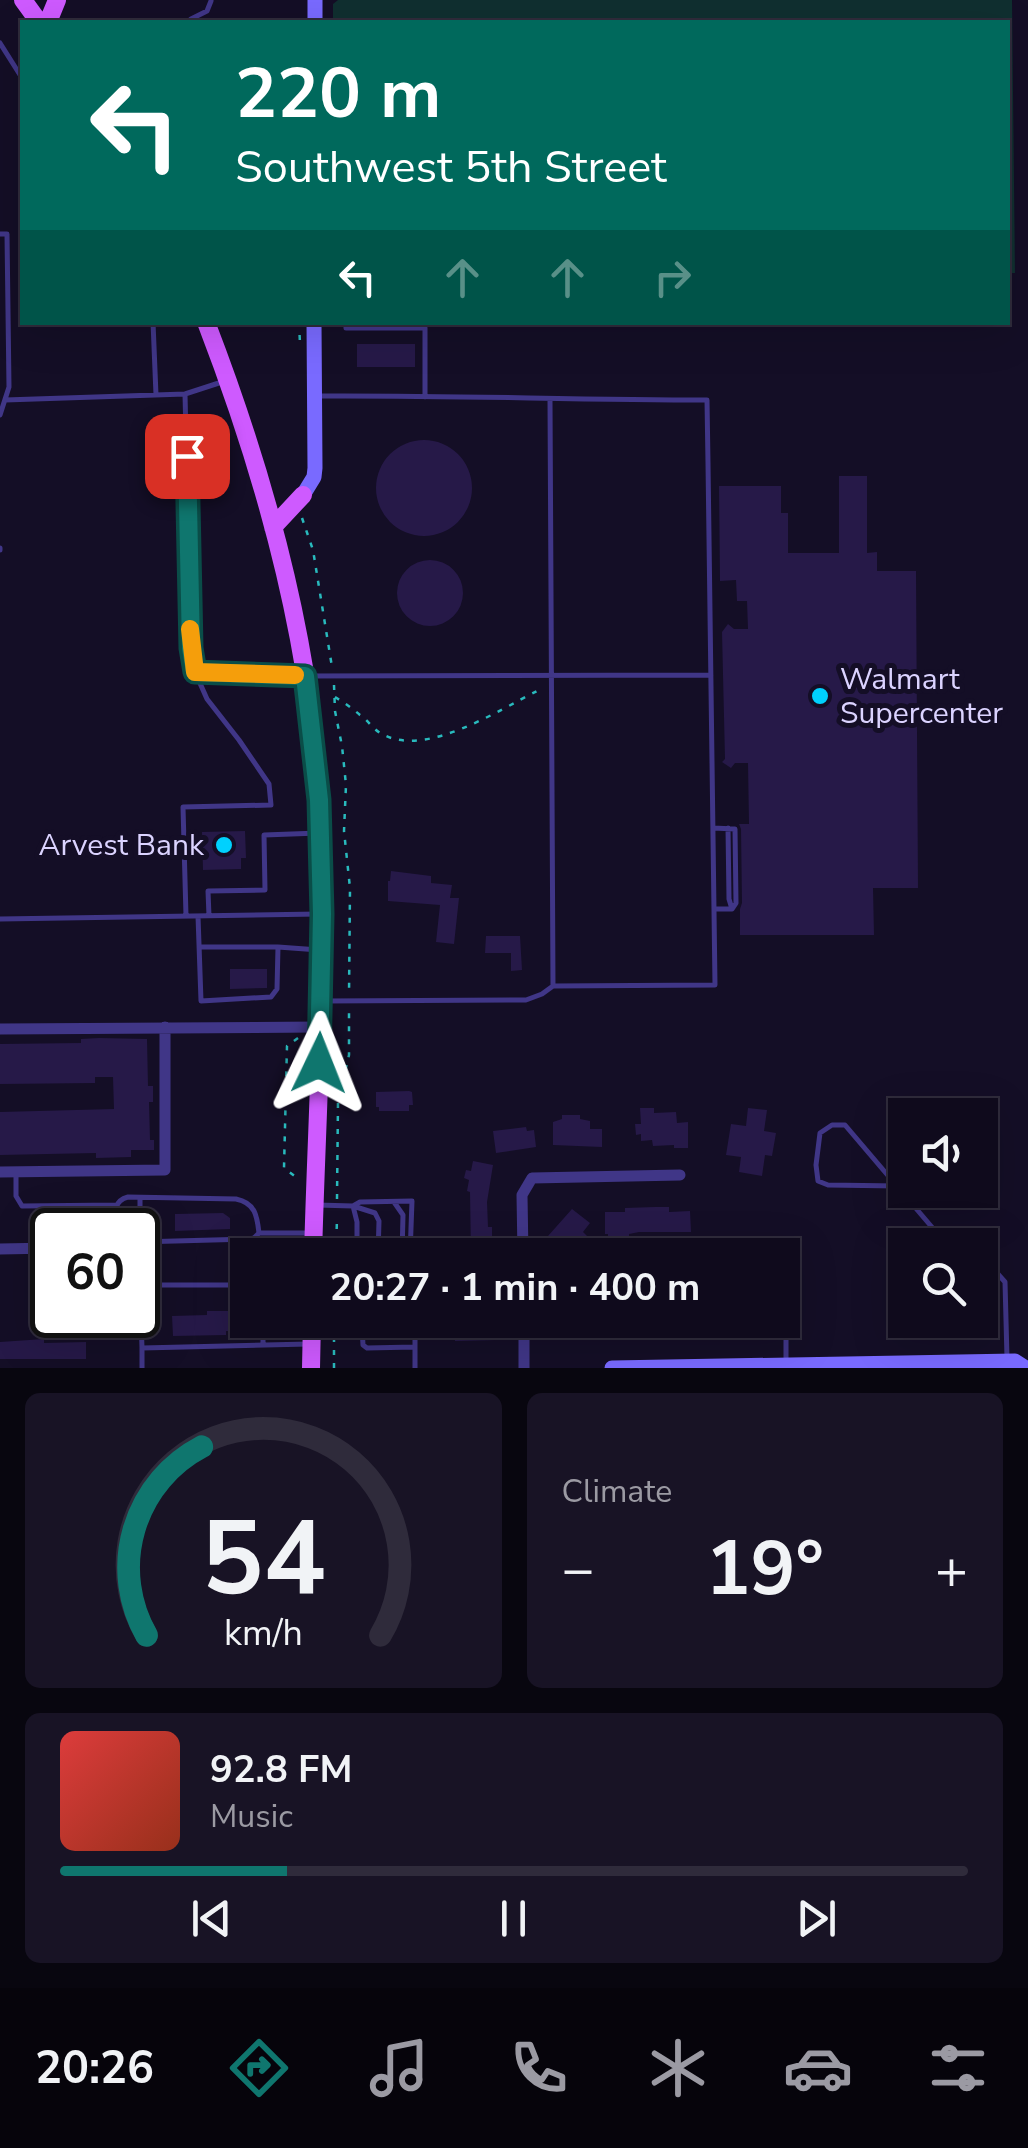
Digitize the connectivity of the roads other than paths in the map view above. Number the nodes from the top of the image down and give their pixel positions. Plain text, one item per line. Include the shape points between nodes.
1 (212, 1) edge
2 (191, 19) dead end
3 (0, 43) edge
4 (20, 75) edge
5 (0, 234) edge
6 (153, 325) edge
7 (207, 325) edge
8 (314, 325) edge
9 (346, 325) edge
10 (228, 380) junction
11 (185, 394) junction
12 (156, 395) junction
13 (314, 396) junction
14 (425, 397) junction
15 (6, 400) junction
16 (550, 400) junction
17 (0, 415) edge
18 (262, 487) junction
19 (303, 494) junction
20 (273, 527) junction
21 (195, 672) junction
22 (552, 675) junction
23 (711, 675) junction
24 (305, 676) junction
25 (713, 828) junction
26 (320, 833) junction
27 (714, 909) junction
28 (322, 914) junction
29 (186, 916) junction
30 (198, 916) junction
31 (209, 916) junction
32 (0, 919) edge
33 (198, 947) junction
34 (278, 947) junction
35 (322, 951) junction
36 (553, 986) junction
37 (320, 1001) junction
38 (165, 1027) junction
39 (0, 1029) edge
40 (311, 1030) junction
41 (0, 1172) edge
42 (16, 1172) junction
43 (680, 1175) dead end
44 (898, 1186) joint
45 (140, 1197) junction
46 (394, 1202) junction
47 (116, 1205) joint
48 (314, 1205) junction
49 (353, 1206) junction
50 (140, 1208) edge
51 (917, 1208) edge
52 (934, 1228) edge
53 (259, 1233) junction
54 (314, 1233) junction
55 (314, 1238) edge
56 (357, 1238) edge
57 (378, 1238) edge
58 (402, 1238) edge
59 (411, 1238) edge
60 (523, 1238) edge
61 (160, 1241) edge
62 (30, 1248) edge
63 (0, 1249) edge
64 (998, 1274) edge
65 (160, 1285) edge
66 (230, 1286) edge
67 (142, 1338) edge
68 (263, 1338) edge
69 (312, 1338) edge
70 (362, 1338) edge
71 (415, 1338) edge
72 (524, 1338) edge
73 (786, 1338) edge
74 (312, 1344) junction
75 (263, 1345) junction
76 (142, 1348) junction
77 (414, 1348) junction
78 (1007, 1361) junction
79 (786, 1365) junction
80 (702, 1367) edge
81 (142, 1368) edge
82 (311, 1368) edge
83 (415, 1368) edge
84 (524, 1368) edge
85 (612, 1368) edge
86 (1026, 1368) edge

1 - 2 lane
3 - 4 lane
5 - 15 lane via 6,234
6 - 12 lane
7 - 10 main road
8 - 13 street
9 - 14 lane via 425,328
10 - 11 lane
10 - 18 main road
11 - 12 lane
11 - 21 lane
12 - 15 lane
13 - 14 lane
13 - 19 street via 314,477
14 - 16 lane
15 - 17 lane
16 - 22 lane
16 - 23 lane via 707,400
18 - 19 main road
18 - 20 main road
19 - 20 main road
20 - 24 main road
21 - 24 lane
21 - 29 lane via 269,784 271,805 183,807
22 - 23 lane
22 - 24 lane
22 - 36 lane
23 - 25 lane
24 - 26 main road
25 - 27 lane
25 - 27 lane via 735,829 736,903
26 - 28 main road
26 - 31 lane via 264,835 265,890 208,891
27 - 36 lane via 715,985
28 - 31 lane
28 - 35 main road
29 - 30 lane
29 - 32 lane
30 - 31 lane
30 - 33 lane
33 - 34 lane
33 - 34 lane via 201,1001 271,997 278,989
34 - 35 lane
35 - 37 main road
36 - 37 lane via 526,1000
37 - 40 main road
38 - 39 street
38 - 40 street
38 - 42 street via 165,1170
40 - 48 main road
41 - 42 street
42 - 47 lane via 22,1206
43 - 60 street via 532,1178 522,1195
44 - 44 lane via 818,1180 820,1134 845,1125
45 - 47 lane
45 - 50 lane
45 - 53 lane via 246,1201
46 - 49 lane
46 - 58 lane via 403,1215
46 - 59 lane via 412,1201
48 - 49 lane
48 - 54 main road
49 - 56 lane
49 - 57 lane via 375,1212
51 - 52 lane
53 - 54 lane
53 - 61 lane
54 - 55 main road
62 - 63 street
64 - 78 lane via 1005,1282
65 - 66 lane
67 - 76 lane
68 - 75 lane
69 - 74 main road
70 - 77 lane via 368,1348
71 - 77 lane
72 - 84 street
73 - 79 lane
74 - 75 lane
74 - 82 main road
75 - 76 lane
76 - 81 lane
77 - 83 lane
78 - 79 street
78 - 86 street
79 - 80 street
80 - 85 street

